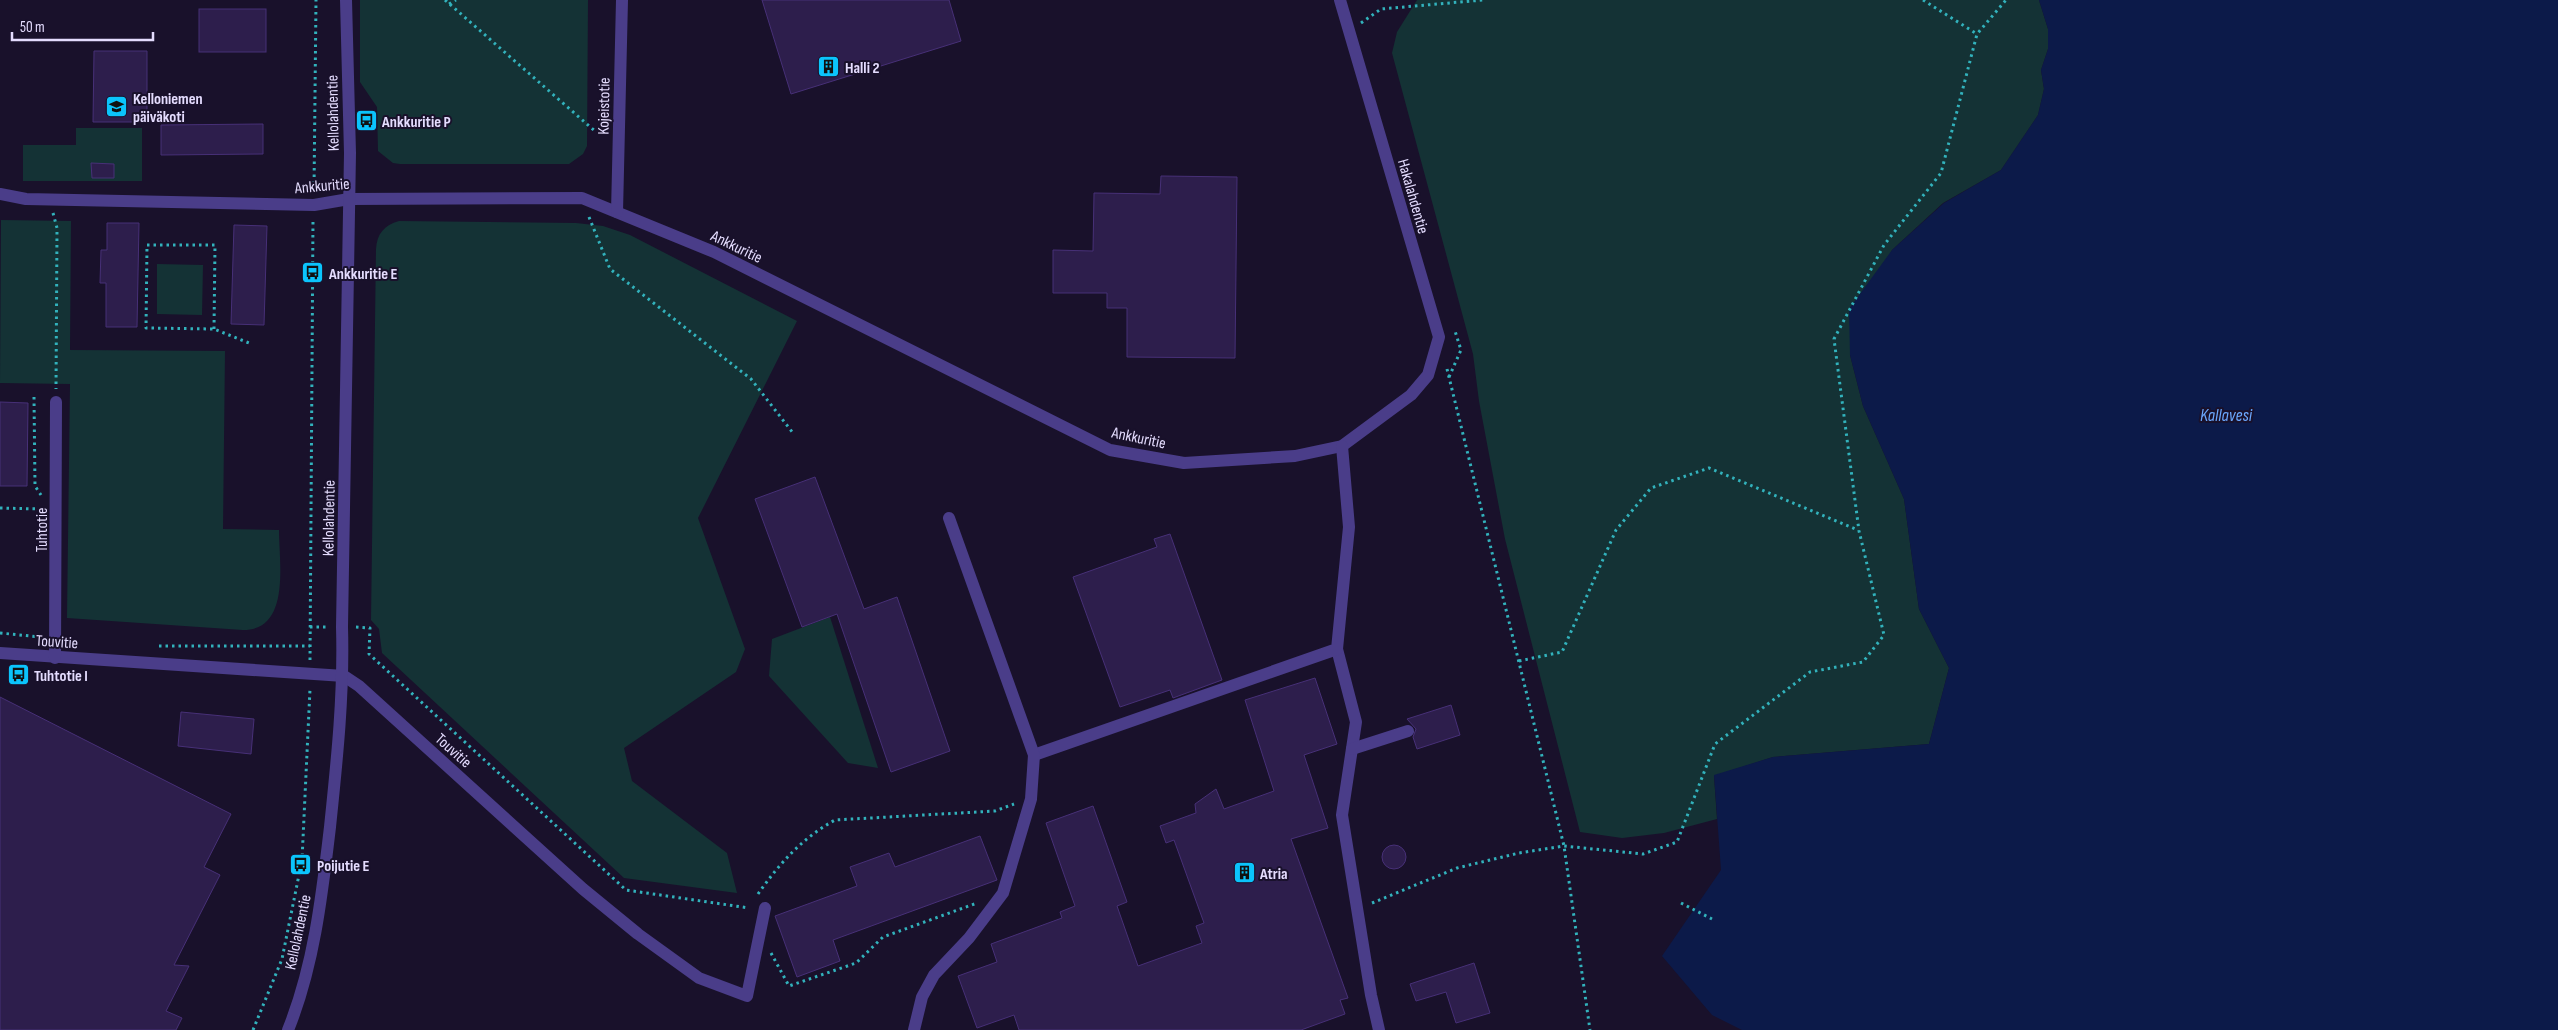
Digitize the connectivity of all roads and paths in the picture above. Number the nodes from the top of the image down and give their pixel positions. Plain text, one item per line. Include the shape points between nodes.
1 (316, 0) edge
2 (346, 0) edge
3 (446, 0) edge
4 (456, 0) edge
5 (622, 0) edge
6 (1340, 0) edge
7 (1483, 0) edge
8 (1923, 0) edge
9 (2006, 0) edge
10 (450, 4) junction
11 (1347, 24) junction
12 (1977, 34) junction
13 (596, 132) dead end
14 (0, 194) edge
15 (349, 198) junction
16 (582, 198) junction
17 (50, 200) junction
18 (314, 205) junction
19 (618, 212) junction
20 (214, 329) junction
21 (1439, 337) junction
22 (249, 343) dead end
23 (34, 397) dead end
24 (56, 402) joint
25 (793, 433) dead end
26 (1342, 446) junction
27 (0, 508) edge
28 (54, 510) junction
29 (949, 518) dead end
30 (1859, 530) junction
31 (310, 627) junction
32 (342, 627) junction
33 (0, 633) edge
34 (56, 639) junction
35 (157, 646) dead end
36 (310, 646) junction
37 (1337, 649) junction
38 (0, 653) edge
39 (55, 658) junction
40 (1519, 661) junction
41 (310, 673) junction
42 (344, 676) junction
43 (1408, 731) dead end
44 (1352, 749) junction
45 (1034, 755) junction
46 (1031, 799) junction
47 (1564, 846) junction
48 (1681, 904) dead end
49 (765, 908) dead end
50 (748, 909) junction
51 (954, 910) dead end
52 (1357, 910) junction
53 (1712, 920) dead end
54 (761, 932) junction
55 (253, 1030) edge
56 (288, 1030) edge
57 (914, 1030) edge
58 (1379, 1030) edge
59 (1590, 1030) edge

1 - 18 path
2 - 15 street, Kellolahdentie
3 - 10 path
4 - 10 path
5 - 19 street, Kojeistotie
6 - 11 street, Hakalahdentie
7 - 11 path via 1381,9 1364,23
8 - 12 path
9 - 12 path
10 - 13 path
11 - 21 street, Hakalahdentie
12 - 30 path via 1941,173 1884,244 1834,339
14 - 17 street, Ankkuritie
15 - 16 street, Ankkuritie
15 - 18 street, Ankkuritie
15 - 32 street, Kellolahdentie
16 - 19 street, Ankkuritie
16 - 25 path via 610,269 751,379
17 - 18 street, Ankkuritie
17 - 24 path via 57,228
18 - 31 path
19 - 26 street, Ankkuritie via 714,252 1110,450 1184,463 1295,456
20 - 20 path via 146,328 147,244 215,246
20 - 22 path
21 - 26 street, Ankkuritie via 1428,375 1411,395
21 - 40 path
23 - 28 path via 34,486
24 - 28 street, Tuhtotie
26 - 37 street via 1349,527
27 - 28 path
28 - 34 street, Tuhtotie
29 - 45 street
30 - 40 path via 1709,468 1651,488 1616,530 1562,652
30 - 47 path via 1884,635 1862,662 1810,672 1715,744 1677,842 1643,854
31 - 32 path
31 - 36 path
32 - 42 street, Kellolahdentie
32 - 50 path via 370,628 369,654 626,890
33 - 34 path
34 - 39 street, Tuhtotie
35 - 36 path
36 - 41 path
37 - 44 street via 1356,722
37 - 45 street
38 - 39 street, Touvitie
39 - 41 street, Touvitie
40 - 47 path
41 - 42 street, Touvitie
41 - 55 path via 302,860 282,959
42 - 54 street, Touvitie via 359,686 583,889 699,978 747,996
42 - 56 street, Kellolahdentie via 323,885 311,954
43 - 44 street
44 - 52 street via 1342,815
45 - 46 street
46 - 50 path via 995,811 835,820 817,830 780,862
46 - 57 street via 1004,894 970,938 934,975 922,997
47 - 52 path via 1457,868
47 - 59 path
48 - 53 path
49 - 54 street, Touvitie
50 - 54 path
51 - 54 path via 884,937 856,963 789,986
52 - 58 street

